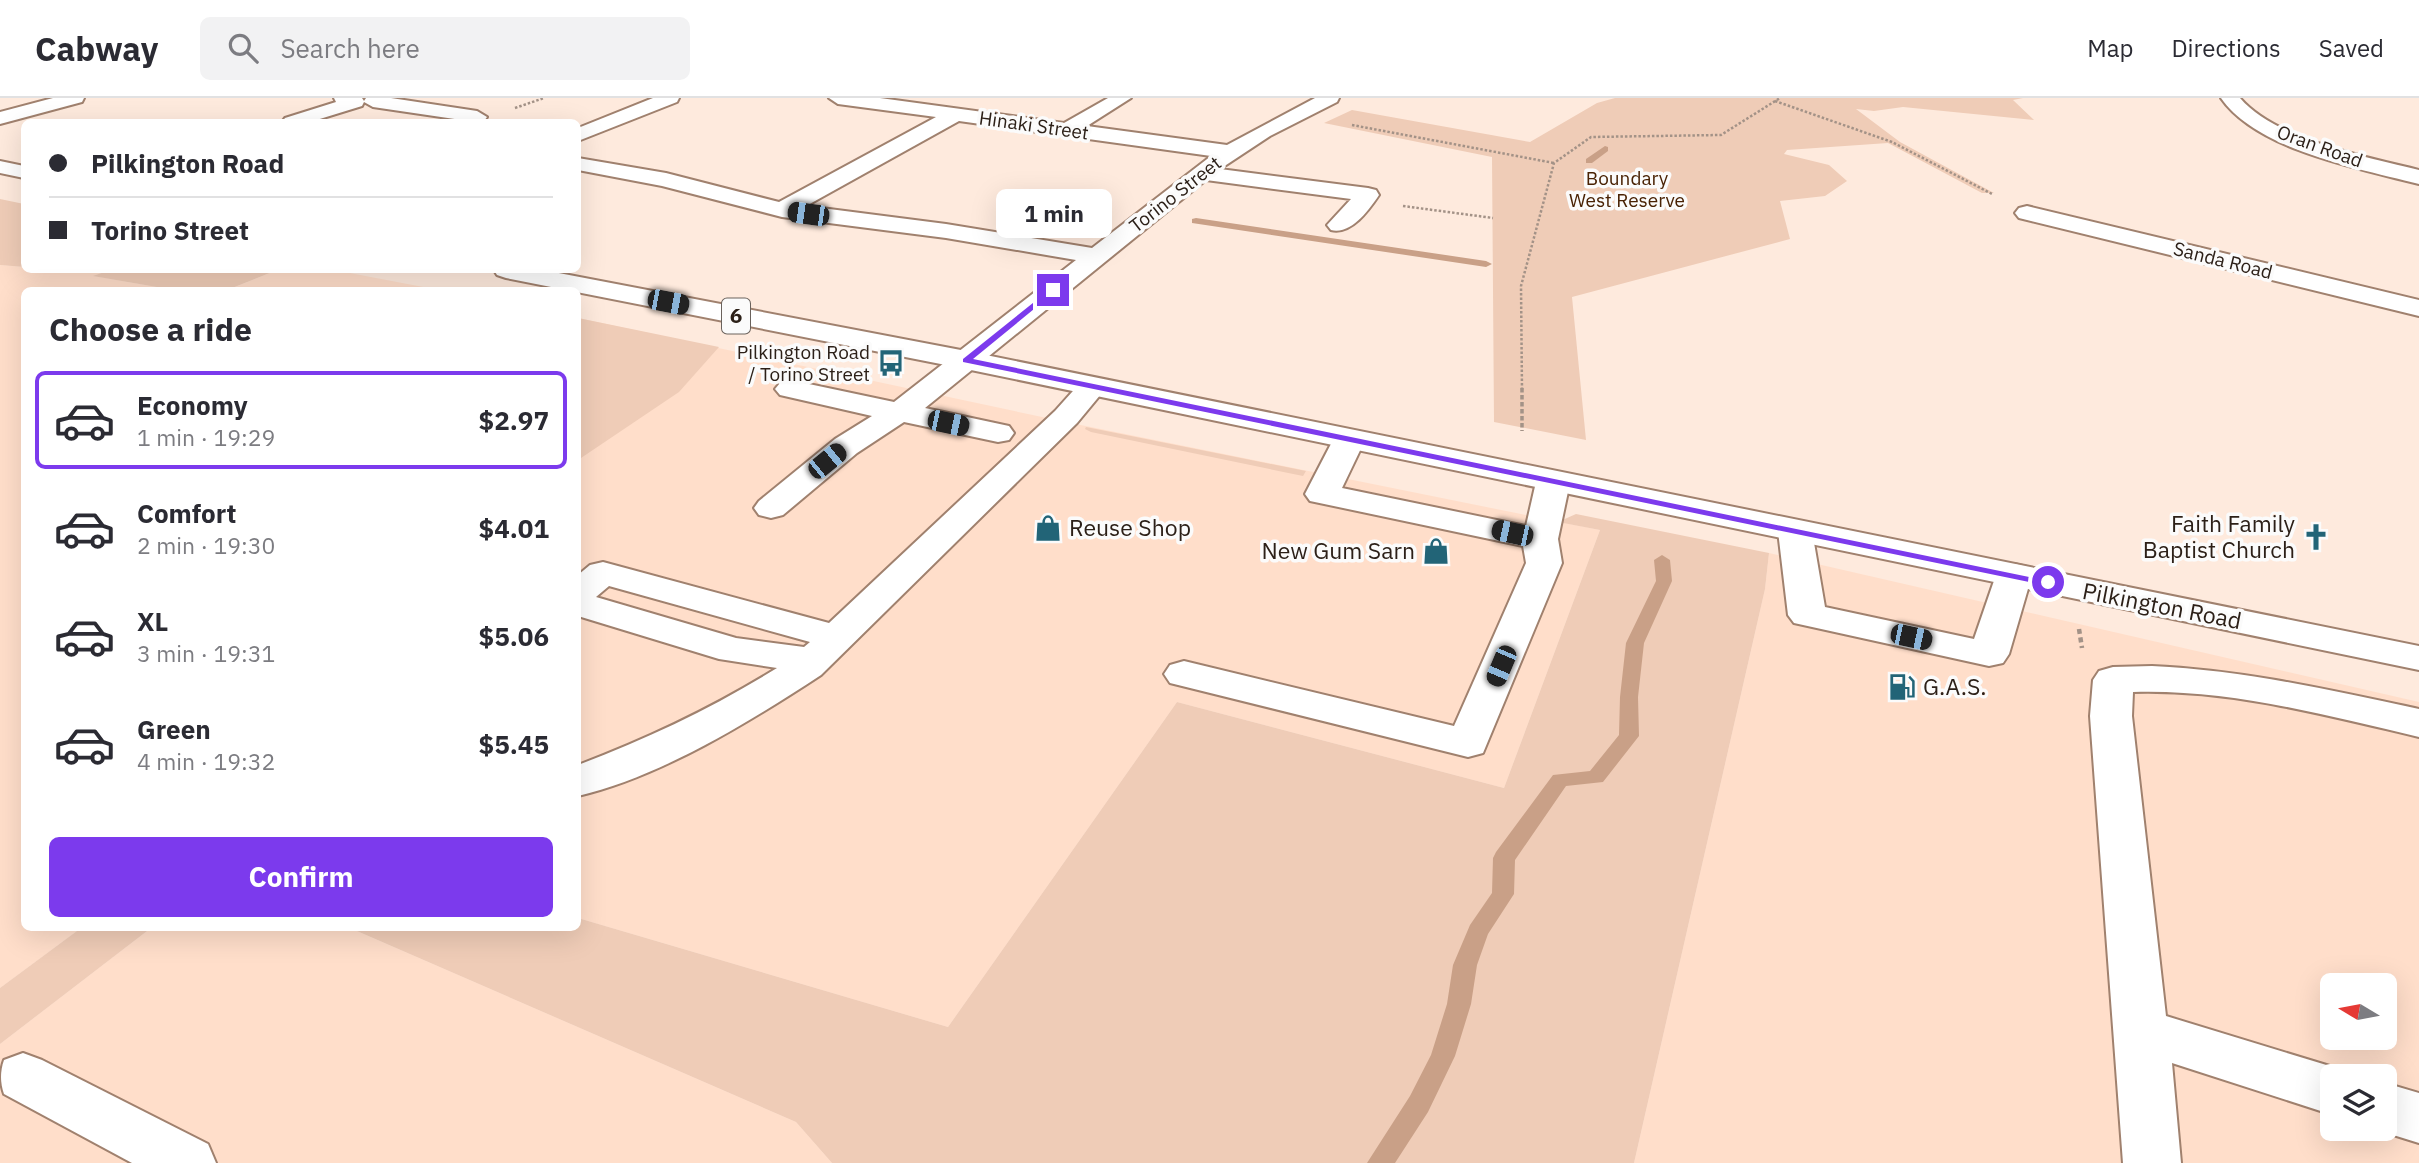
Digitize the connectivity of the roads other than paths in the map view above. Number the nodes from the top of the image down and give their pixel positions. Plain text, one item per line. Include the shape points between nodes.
1 (67, 98) edge
2 (75, 98) edge
3 (670, 98) edge
4 (838, 98) edge
5 (1122, 98) edge
6 (1329, 98) edge
7 (2230, 98) edge
8 (363, 100) edge
9 (3, 110) edge
10 (957, 114) junction
11 (477, 117) dead end
12 (302, 119) edge
13 (1068, 129) junction
14 (581, 134) edge
15 (1229, 152) junction
16 (581, 165) edge
17 (0, 167) edge
18 (21, 171) edge
19 (1201, 173) junction
20 (2419, 177) edge
21 (782, 210) junction
22 (2026, 212) dead end
23 (1339, 225) dead end
24 (1096, 256) junction
25 (521, 273) edge
26 (2419, 308) edge
27 (966, 360) junction
28 (1091, 388) junction
29 (790, 389) dead end
30 (899, 412) junction
31 (998, 433) dead end
32 (1349, 440) junction
33 (1553, 482) junction
34 (771, 508) dead end
35 (1795, 531) junction
36 (1540, 539) junction
37 (2014, 575) junction
38 (581, 591) edge
39 (581, 605) edge
40 (826, 649) junction
41 (2419, 658) edge
42 (1184, 674) dead end
43 (2419, 723) edge
44 (581, 779) edge
45 (2142, 1031) junction
46 (23, 1077) dead end
47 (2320, 1087) edge
48 (2397, 1112) edge
49 (2419, 1118) edge
50 (187, 1163) edge
51 (2152, 1163) edge

1 - 9 street
2 - 9 street
3 - 14 street
4 - 10 street, Hinaki Street
5 - 13 street
6 - 15 street, Torino Street
7 - 20 street, Oran Road via 2247,115 2305,143
8 - 11 street
8 - 12 street
10 - 13 street, Hinaki Street
10 - 21 street
13 - 15 street, Hinaki Street
15 - 19 street, Torino Street
16 - 21 street via 666,180
17 - 18 street
19 - 23 street via 1376,187
19 - 24 street, Torino Street
21 - 24 street
22 - 26 street, Sanda Road
24 - 27 street, Torino Street
25 - 27 street, Pilkington Road / 6
27 - 28 street, Pilkington Road / 6
27 - 30 street, Torino Street
28 - 32 street, Pilkington Road / 6
28 - 40 street
29 - 30 street
30 - 31 street
30 - 34 street, Torino Street via 846,446
32 - 33 street, Pilkington Road / 6
32 - 36 street via 1322,494
33 - 35 street, Pilkington Road / 6
33 - 36 street
35 - 37 street, Pilkington Road / 6
35 - 37 street via 1807,615 1976,651 1989,653
36 - 42 street via 1544,563 1468,743
37 - 41 street, Pilkington Road / 6
38 - 40 street via 603,573
39 - 40 street via 733,650
40 - 44 street via 759,697 655,752
43 - 45 street via 2263,689 2152,678 2113,680 2111,716
45 - 47 street
45 - 51 street
46 - 50 street
48 - 49 street

